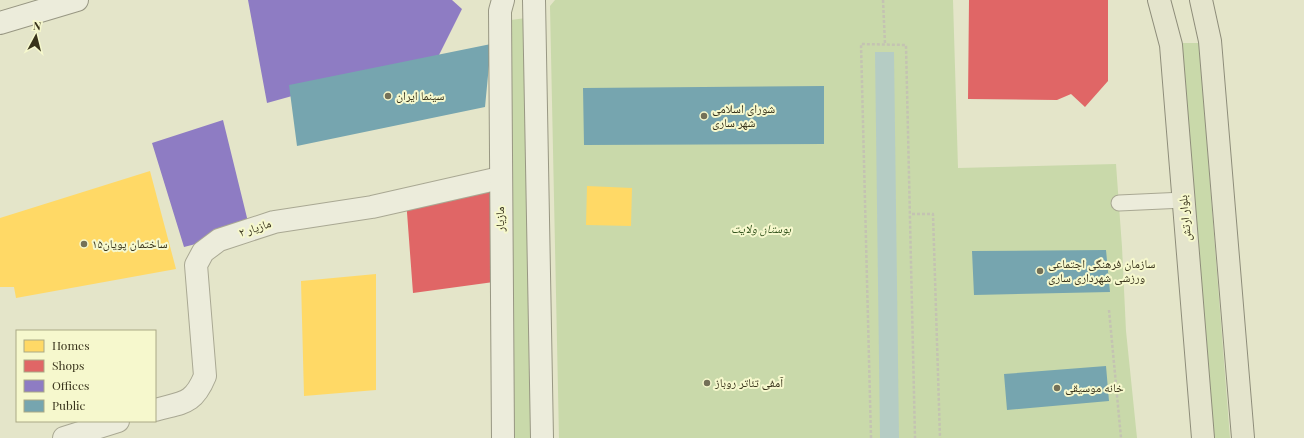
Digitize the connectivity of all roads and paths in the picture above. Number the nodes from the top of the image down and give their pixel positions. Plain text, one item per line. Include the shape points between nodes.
1 (77, 0) edge
2 (503, 0) edge
3 (534, 0) edge
4 (883, 0) edge
5 (1159, 0) edge
6 (1201, 0) edge
7 (0, 21) edge
8 (885, 44) junction
9 (500, 178) junction
10 (1184, 200) junction
11 (1119, 203) dead end
12 (912, 214) junction
13 (1109, 310) dead end
14 (156, 410) edge
15 (115, 422) edge
16 (64, 438) edge
17 (503, 438) edge
18 (542, 438) edge
19 (871, 438) edge
20 (915, 438) edge
21 (940, 438) edge
22 (1121, 438) edge
23 (1203, 438) edge
24 (1243, 438) edge

1 - 7 main road
2 - 9 main road, مازیار via 500,11
3 - 18 main road
4 - 8 path
5 - 10 main road, بلوار ارتش via 1171,45
6 - 24 main road via 1210,41
8 - 12 path via 906,45
8 - 19 path via 861,44
9 - 14 main road, مازیار ۲ via 372,207 274,222 219,240 203,252 196,265 205,376 198,392 187,401
9 - 17 main road, مازیار
10 - 11 lane
10 - 23 main road, بلوار ارتش
12 - 20 path
12 - 21 path via 933,214
13 - 22 path
15 - 16 main road

